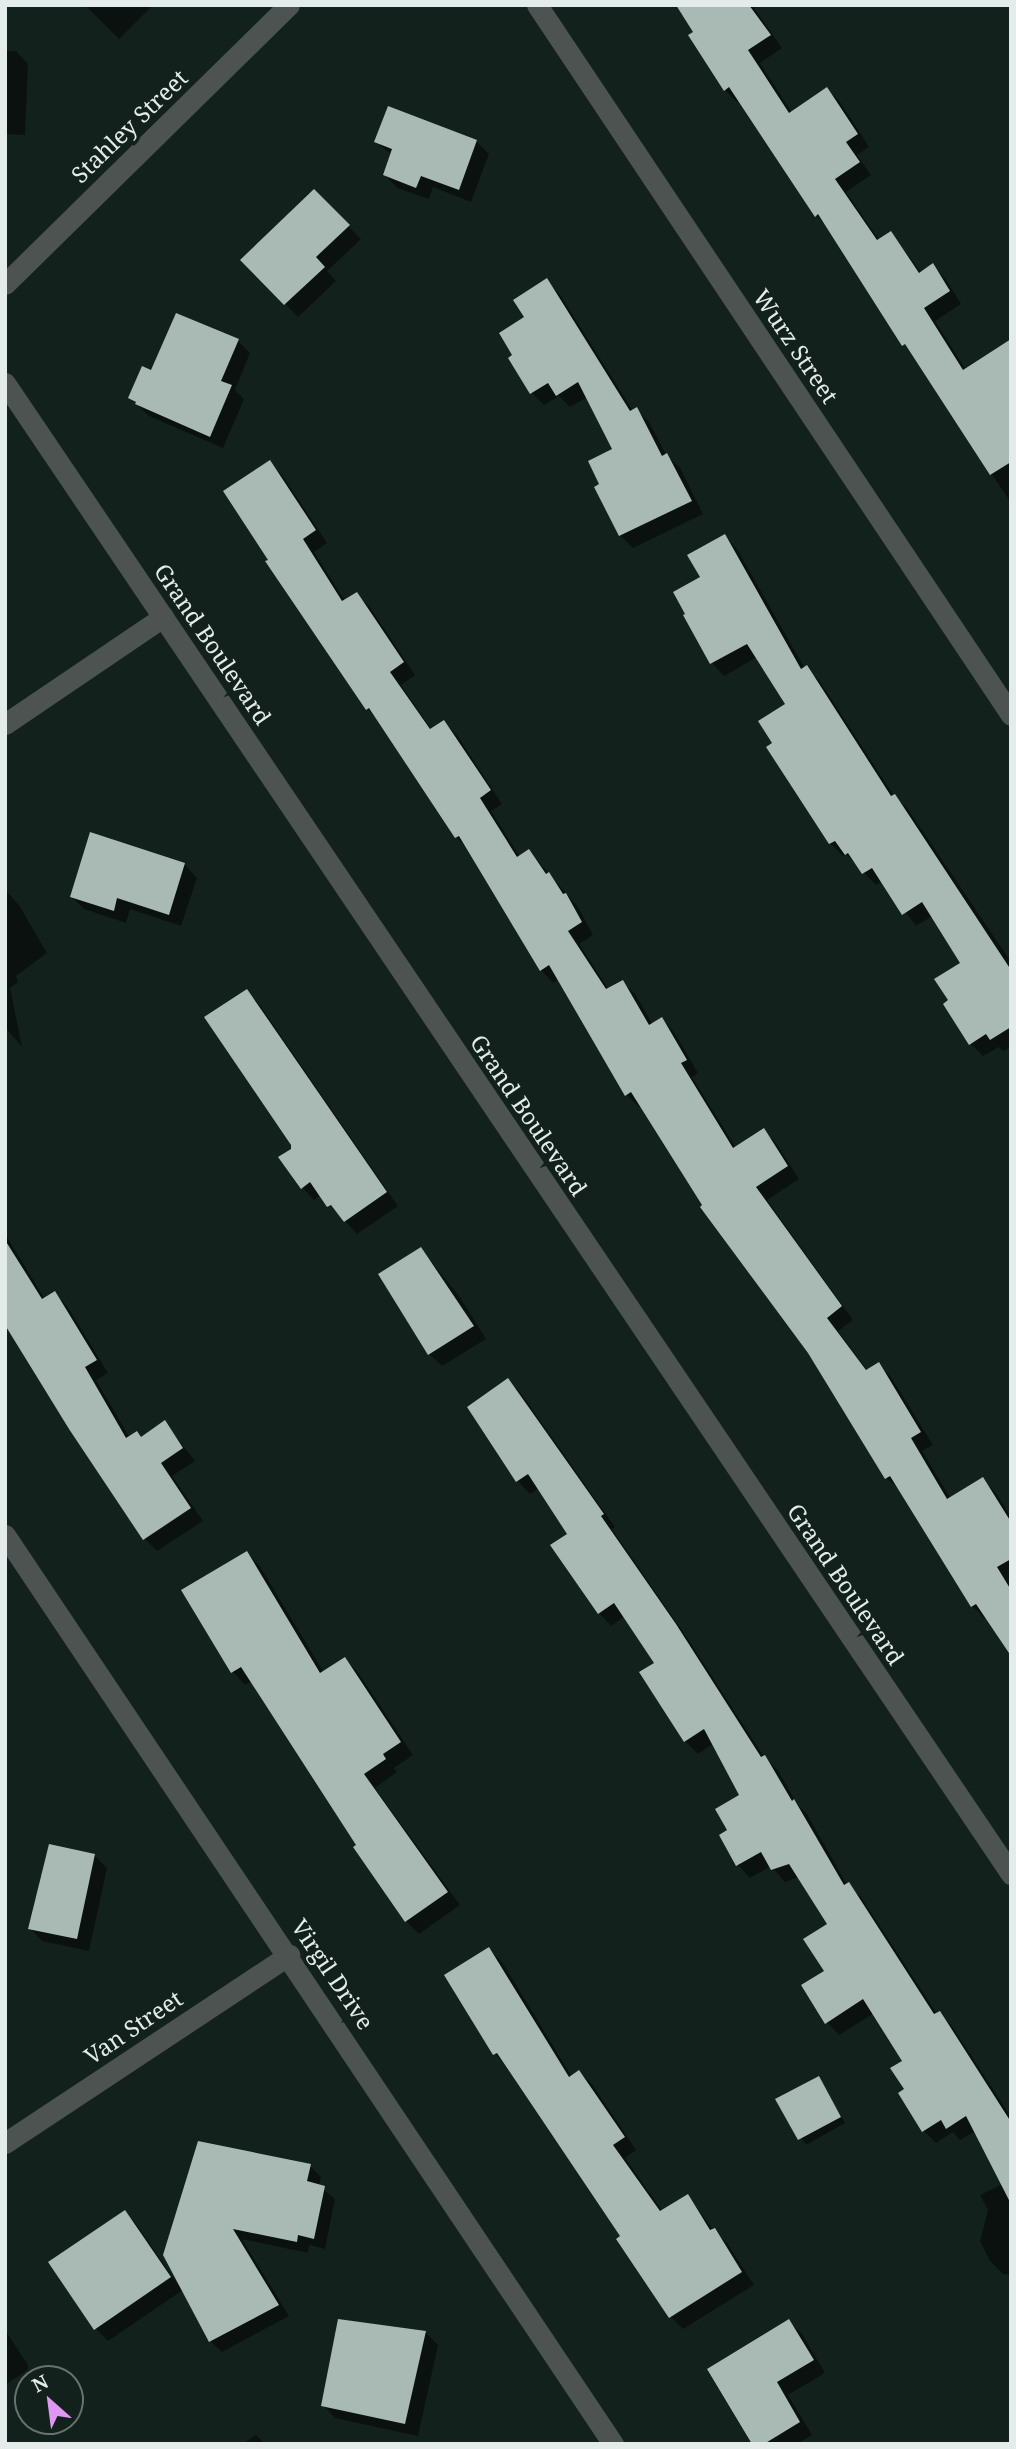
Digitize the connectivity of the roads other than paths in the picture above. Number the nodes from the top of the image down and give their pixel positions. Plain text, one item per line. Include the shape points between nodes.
1 (289, 5) edge
2 (537, 5) edge
3 (5, 284) edge
4 (5, 383) edge
5 (163, 617) junction
6 (1011, 715) edge
7 (5, 724) edge
8 (5, 1535) edge
9 (1011, 1874) edge
10 (289, 1955) junction
11 (5, 2143) edge
12 (606, 2441) edge

1 - 3 street, Stahley Street
2 - 6 street, Wurz Street
4 - 5 street, Grand Boulevard
5 - 7 street
5 - 9 street, Grand Boulevard
8 - 10 street, Virgil Drive
10 - 11 street, Van Street
10 - 12 street, Virgil Drive

